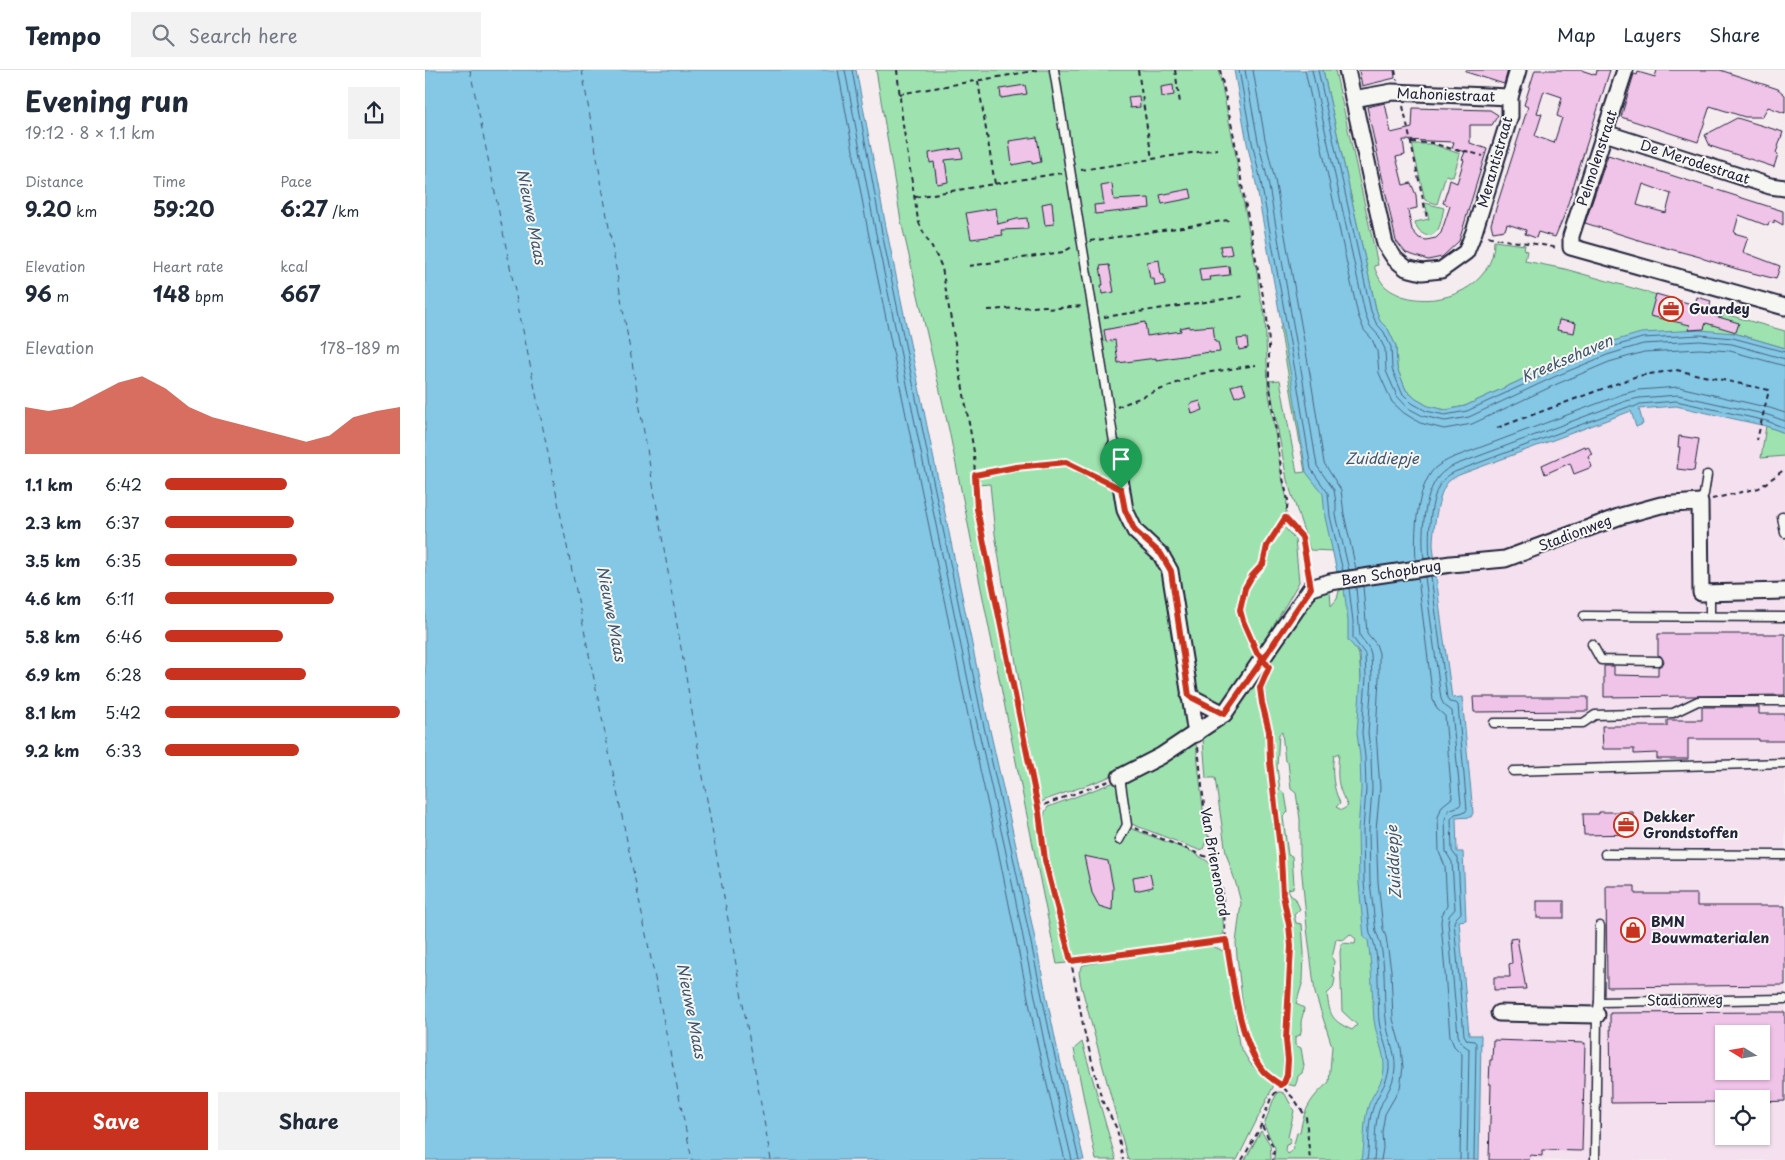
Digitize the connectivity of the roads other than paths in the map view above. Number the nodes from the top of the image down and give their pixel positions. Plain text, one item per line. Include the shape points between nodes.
1 (1054, 70) edge
2 (1347, 70) edge
3 (1518, 70) edge
4 (1625, 70) edge
5 (1510, 97) junction
6 (1353, 100) junction
7 (1605, 133) junction
8 (1785, 188) edge
9 (1785, 307) edge
10 (1115, 448) joint
11 (1707, 475) dead end
12 (1700, 502) junction
13 (1785, 517) edge
14 (1785, 533) edge
15 (1451, 564) joint
16 (1785, 591) edge
17 (1710, 592) junction
18 (1584, 616) dead end
19 (1710, 616) junction
20 (1785, 617) edge
21 (1592, 644) dead end
22 (1658, 661) dead end
23 (1189, 696) junction
24 (1785, 701) edge
25 (1224, 714) junction
26 (1495, 723) dead end
27 (1196, 734) junction
28 (1785, 763) edge
29 (1513, 771) dead end
30 (1120, 777) joint
31 (1119, 840) dead end
32 (1605, 854) dead end
33 (1785, 855) edge
34 (1600, 926) dead end
35 (1785, 999) edge
36 (1598, 1008) junction
37 (1499, 1013) dead end
38 (1595, 1160) edge

1 - 10 lane
2 - 6 street
3 - 5 street, Merantistraat
4 - 7 street, Pelmolenstraat
5 - 6 street, Mahoniestraat via 1392,92
5 - 6 street, Merantistraat via 1510,116 1466,252 1441,270 1421,272 1406,268 1385,244
7 - 8 street, De Merodestraat
7 - 9 street, Pelmolenstraat via 1571,236 1571,247
10 - 23 street via 1125,510 1135,531 1161,554 1171,571
11 - 12 lane
12 - 15 street, Stadionweg via 1661,505 1621,516 1505,559
12 - 17 street via 1701,593
13 - 14 lane via 1782,517
15 - 25 street, Ben Schopbrug via 1330,582 1311,588
16 - 17 street
17 - 19 lane
18 - 19 lane
19 - 20 lane
21 - 22 lane via 1601,660
23 - 25 street
23 - 27 street
24 - 26 lane via 1698,700 1673,713 1595,715 1583,722
25 - 27 street
27 - 30 street
28 - 29 lane
30 - 31 lane via 1127,825
32 - 33 lane
34 - 36 lane
35 - 36 lane, Stadionweg
36 - 37 street, Stadionweg
36 - 38 lane

